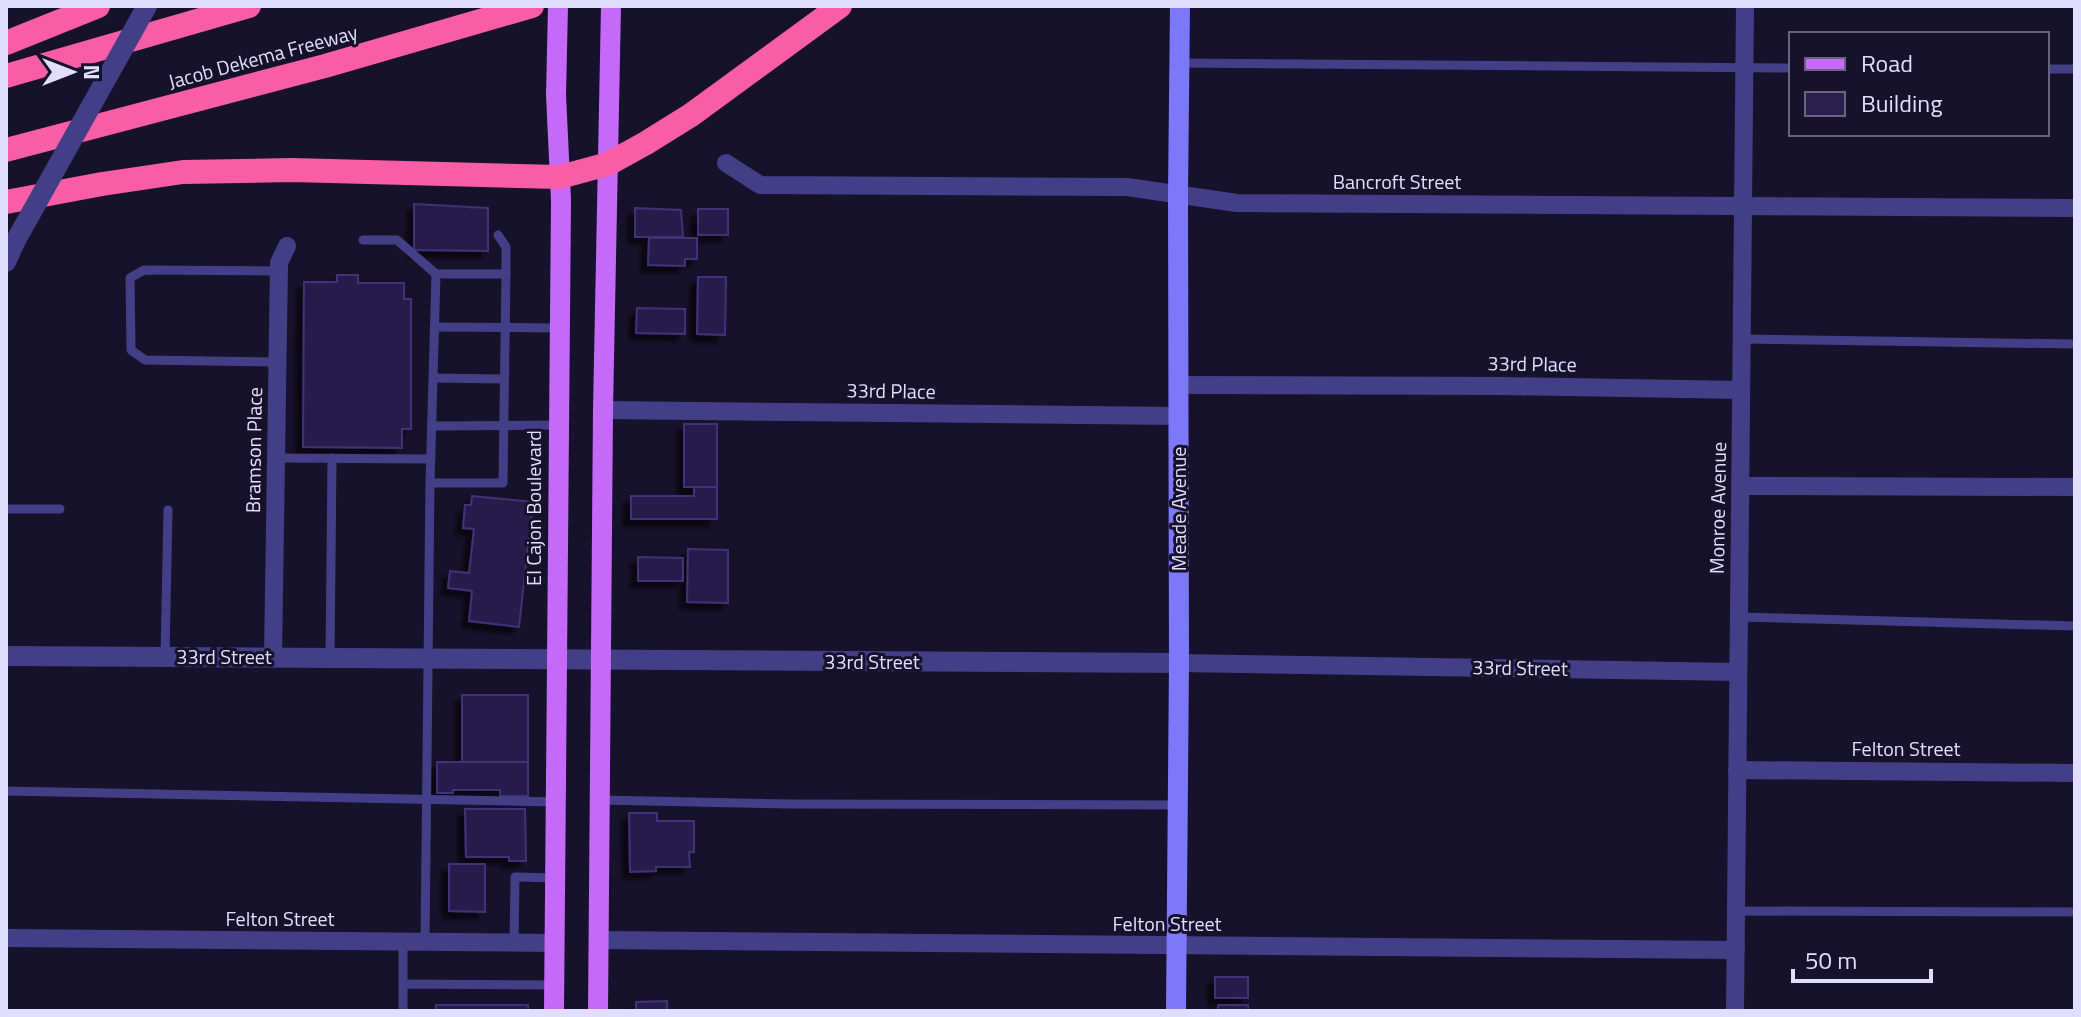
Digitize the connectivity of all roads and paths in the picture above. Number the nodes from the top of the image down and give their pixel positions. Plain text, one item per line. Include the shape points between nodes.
1 (98, 6) edge
2 (147, 6) edge
3 (249, 6) edge
4 (532, 6) edge
5 (558, 6) edge
6 (611, 6) edge
7 (840, 6) edge
8 (1180, 6) edge
9 (1745, 6) edge
10 (6, 43) edge
11 (1180, 63) junction
12 (1744, 68) junction
13 (1789, 68) edge
14 (2049, 69) edge
15 (2075, 69) edge
16 (6, 76) edge
17 (6, 150) edge
18 (726, 163) dead end
19 (608, 164) junction
20 (560, 177) junction
21 (1178, 193) junction
22 (6, 202) edge
23 (1743, 206) junction
24 (2075, 208) edge
25 (498, 235) dead end
26 (363, 240) dead end
27 (287, 246) dead end
28 (6, 262) edge
29 (279, 271) junction
30 (436, 274) junction
31 (506, 274) junction
32 (435, 327) junction
33 (505, 327) junction
34 (560, 328) junction
35 (1741, 339) junction
36 (2075, 344) edge
37 (277, 362) junction
38 (435, 378) junction
39 (504, 379) junction
40 (1179, 385) junction
41 (1741, 390) junction
42 (603, 410) junction
43 (1178, 416) junction
44 (559, 425) junction
45 (433, 426) junction
46 (504, 426) junction
47 (276, 458) junction
48 (332, 458) junction
49 (431, 459) junction
50 (430, 483) junction
51 (1740, 486) junction
52 (2075, 487) edge
53 (6, 509) edge
54 (60, 509) dead end
55 (168, 510) dead end
56 (1739, 617) junction
57 (2075, 626) edge
58 (6, 656) edge
59 (165, 657) junction
60 (273, 658) junction
61 (330, 658) junction
62 (430, 660) junction
63 (557, 661) junction
64 (601, 661) junction
65 (1179, 663) junction
66 (1738, 672) junction
67 (1737, 770) junction
68 (2075, 773) edge
69 (6, 791) edge
70 (428, 800) junction
71 (599, 800) junction
72 (555, 802) junction
73 (1177, 805) junction
74 (555, 878) junction
75 (1736, 911) junction
76 (2075, 912) edge
77 (6, 938) edge
78 (599, 940) junction
79 (403, 942) junction
80 (425, 942) junction
81 (514, 943) junction
82 (555, 943) junction
83 (1176, 947) junction
84 (1736, 950) junction
85 (403, 984) junction
86 (554, 985) junction
87 (403, 1011) edge
88 (554, 1011) edge
89 (598, 1011) edge
90 (1176, 1011) edge
91 (1735, 1011) edge

1 - 10 highway
2 - 28 street, bridge
3 - 16 highway
4 - 17 highway, Jacob Dekema Freeway
5 - 20 main road, El Cajon Boulevard
6 - 19 main road
7 - 19 highway via 691,115
8 - 11 main road, Meade Avenue
9 - 12 street, Monroe Avenue
11 - 12 lane
11 - 21 main road, Meade Avenue
12 - 13 lane
12 - 23 street, Monroe Avenue
14 - 15 lane
18 - 21 street, Bancroft Street via 760,185 1127,187
19 - 20 highway
19 - 42 main road
20 - 22 highway via 183,172
20 - 34 main road, El Cajon Boulevard
21 - 23 street, Bancroft Street via 1237,203
21 - 40 main road, Meade Avenue
23 - 24 street, Bancroft Street
23 - 35 street, Monroe Avenue
25 - 31 lane via 506,247
26 - 30 lane via 397,240
27 - 29 street, Bramson Place
29 - 37 street, Bramson Place
29 - 37 lane via 144,270 130,278 131,350 145,360
30 - 31 lane
30 - 32 lane
31 - 33 lane
32 - 33 lane
32 - 38 lane
33 - 34 lane
33 - 39 lane
34 - 44 main road, El Cajon Boulevard
35 - 36 lane
35 - 41 street, Monroe Avenue
37 - 47 street, Bramson Place
38 - 39 lane
38 - 45 lane
39 - 46 lane
40 - 41 street, 33rd Place
40 - 43 main road, Meade Avenue
41 - 51 street, Monroe Avenue
42 - 43 street, 33rd Place
42 - 64 main road
43 - 65 main road, Meade Avenue
44 - 46 lane
44 - 63 main road, El Cajon Boulevard
45 - 46 lane
45 - 49 lane
46 - 50 lane via 503,483
47 - 48 lane
47 - 60 street, Bramson Place
48 - 49 lane
48 - 61 lane
49 - 50 lane
50 - 62 lane
51 - 52 street
51 - 56 street, Monroe Avenue
53 - 54 lane
55 - 59 lane
56 - 57 lane
56 - 66 street, Monroe Avenue
58 - 59 street, 33rd Street
59 - 60 street, 33rd Street
60 - 61 street, 33rd Street
61 - 62 street, 33rd Street
62 - 63 street, 33rd Street
62 - 70 lane
63 - 64 street, 33rd Street
63 - 72 main road, El Cajon Boulevard
64 - 65 street, 33rd Street
64 - 71 main road
65 - 66 street, 33rd Street
65 - 73 main road, Meade Avenue
66 - 67 street, Monroe Avenue
67 - 68 street, Felton Street
67 - 75 street, Monroe Avenue
69 - 70 lane
70 - 72 lane
70 - 80 lane
71 - 73 lane
71 - 78 main road
72 - 74 main road, El Cajon Boulevard
73 - 83 main road, Meade Avenue
74 - 81 lane via 515,877
74 - 82 main road, El Cajon Boulevard
75 - 76 lane
75 - 84 street, Monroe Avenue
77 - 79 street, Felton Street
78 - 83 street, Felton Street
78 - 89 main road
79 - 80 street, Felton Street
79 - 85 lane
80 - 81 street, Felton Street
81 - 82 street, Felton Street
82 - 86 main road, El Cajon Boulevard
83 - 84 street, Felton Street
83 - 90 main road, Meade Avenue
84 - 91 street, Monroe Avenue
85 - 86 lane
85 - 87 lane
86 - 88 main road, El Cajon Boulevard

